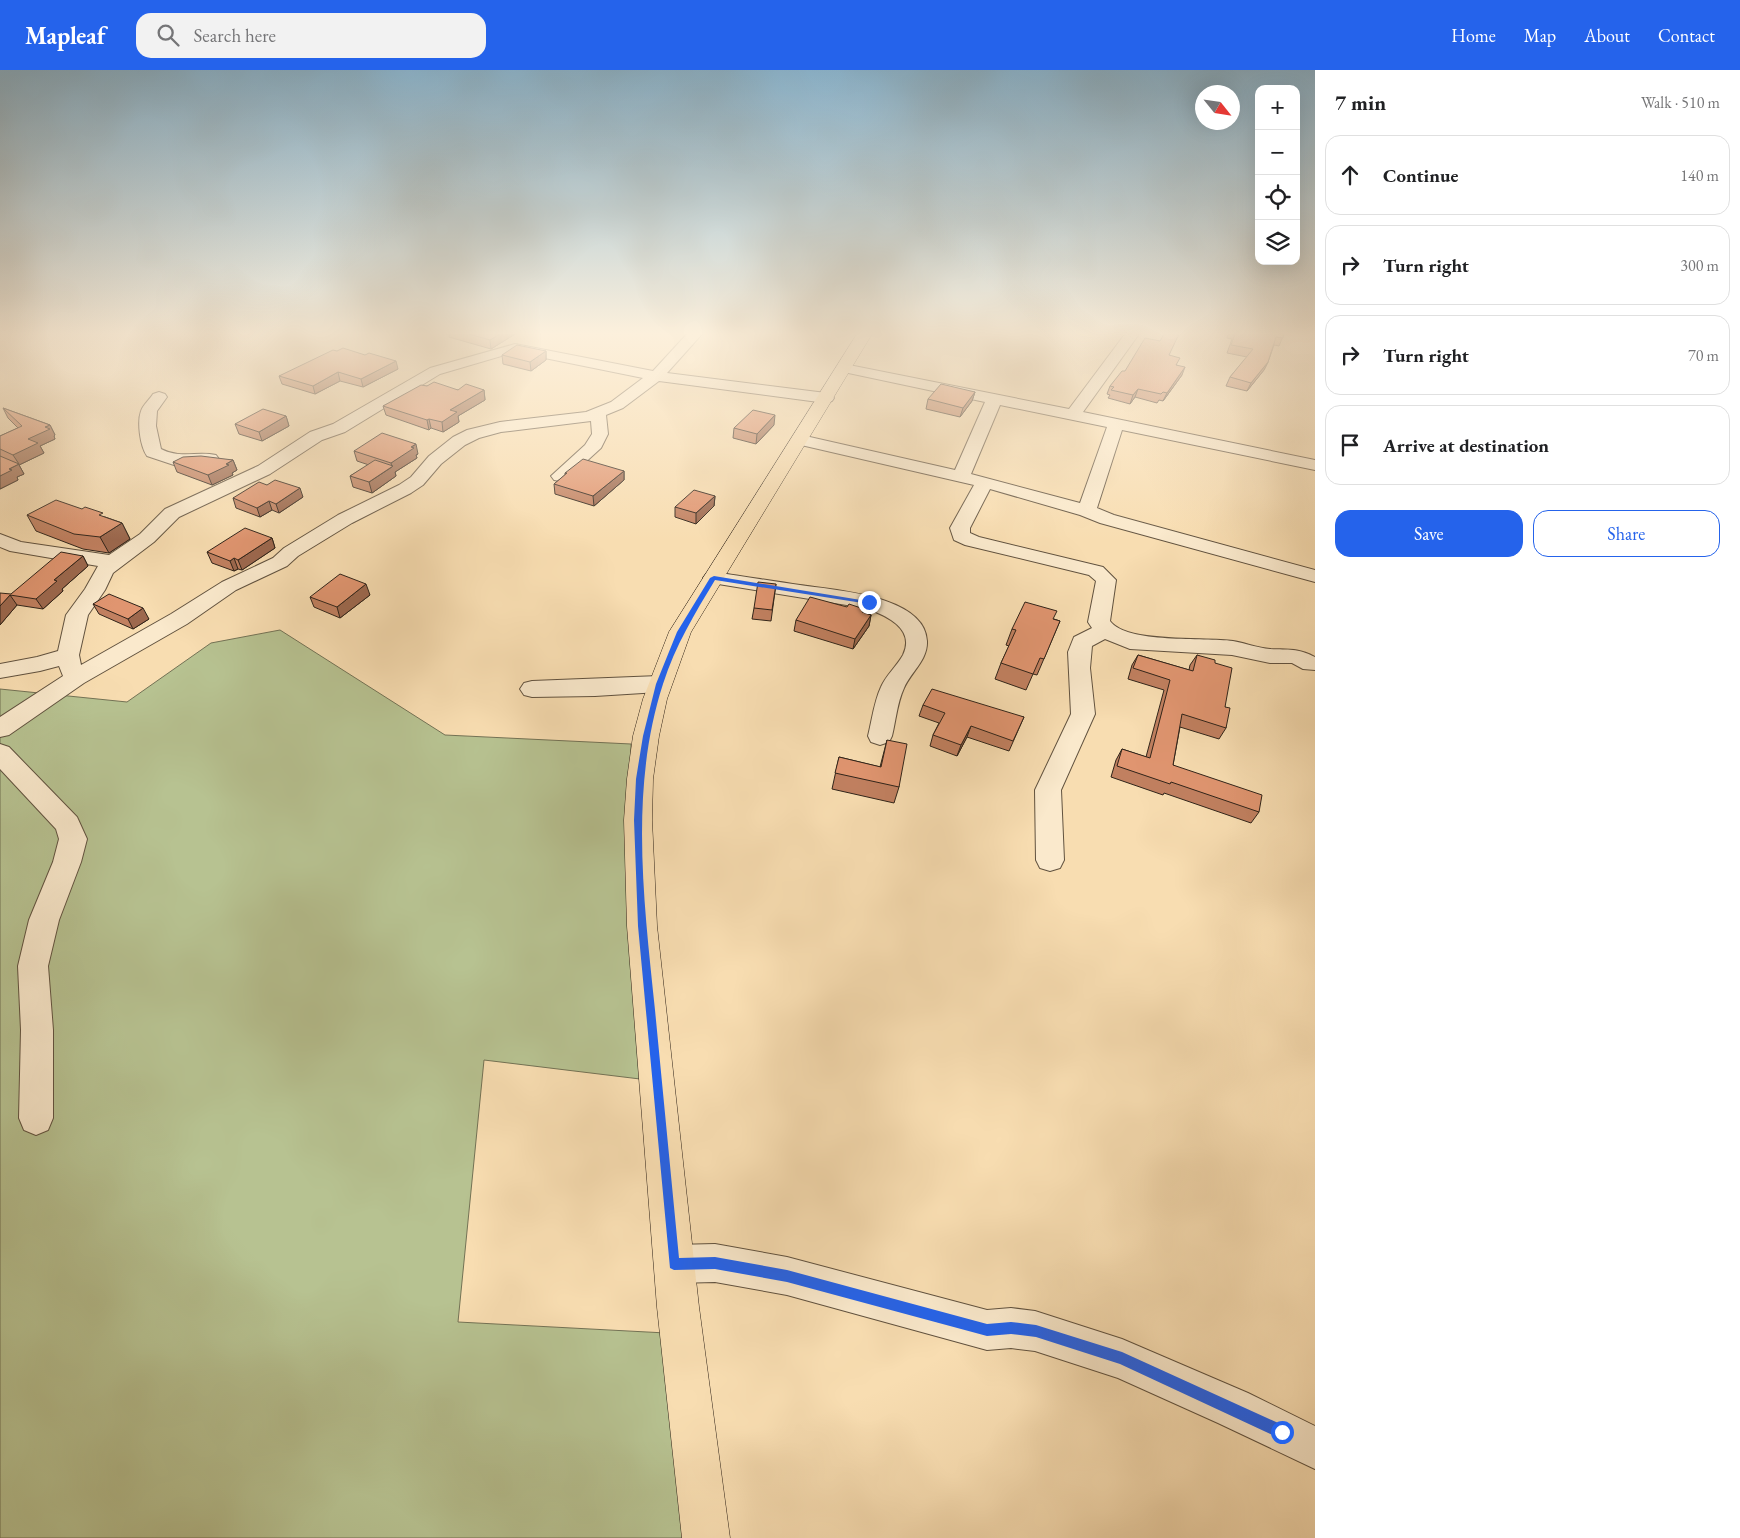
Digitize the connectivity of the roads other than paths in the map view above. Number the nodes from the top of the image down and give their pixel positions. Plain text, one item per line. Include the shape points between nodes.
1 (155, 403) edge
2 (384, 403) edge
3 (620, 403) edge
4 (823, 403) edge
5 (993, 403) edge
6 (1006, 403) edge
7 (1082, 403) edge
8 (598, 414) junction
9 (1072, 416) junction
10 (1116, 424) junction
11 (801, 440) junction
12 (1315, 464) edge
13 (264, 470) junction
14 (560, 476) edge
15 (961, 477) junction
16 (985, 482) junction
17 (1087, 511) junction
18 (0, 540) edge
19 (113, 562) junction
20 (1315, 576) edge
21 (714, 578) junction
22 (1105, 630) junction
23 (68, 655) junction
24 (1312, 664) dead end
25 (0, 671) edge
26 (76, 678) junction
27 (659, 684) junction
28 (532, 689) dead end
29 (0, 728) edge
30 (880, 736) dead end
31 (0, 753) edge
32 (1050, 860) dead end
33 (36, 1118) dead end
34 (674, 1264) junction
35 (1315, 1448) edge
36 (706, 1538) edge

1 - 13 street via 149,411 148,426 153,452 175,461 216,459
2 - 13 street via 339,428 316,436
3 - 8 street
4 - 11 main road
5 - 15 street
6 - 9 street
7 - 9 street
8 - 14 street via 600,434 592,448
8 - 26 street via 580,419 500,427 459,441 405,489 346,519 280,562 230,586 180,619
9 - 10 street
10 - 12 street
10 - 17 street
11 - 15 street
11 - 21 main road
13 - 19 street via 172,513 146,538
15 - 16 street
16 - 17 street
16 - 22 street via 960,528 962,536 1096,571 1106,580 1099,622
17 - 20 street
18 - 19 street via 17,547
19 - 23 street via 77,615
21 - 27 main road via 680,632
21 - 30 street via 869,602 894,611 911,625 916,649 892,687
22 - 24 street via 1130,642 1232,648 1270,656 1296,656
22 - 32 street via 1082,642 1079,652 1083,714 1048,790
23 - 25 street
23 - 26 street
26 - 29 street
27 - 28 street
27 - 34 main road via 646,736 638,820 642,926
31 - 33 street via 68,824 73,839 44,920 33,966 37,1030
34 - 35 street via 715,1263 787,1276 987,1330 1036,1331 1122,1359
34 - 36 main road

